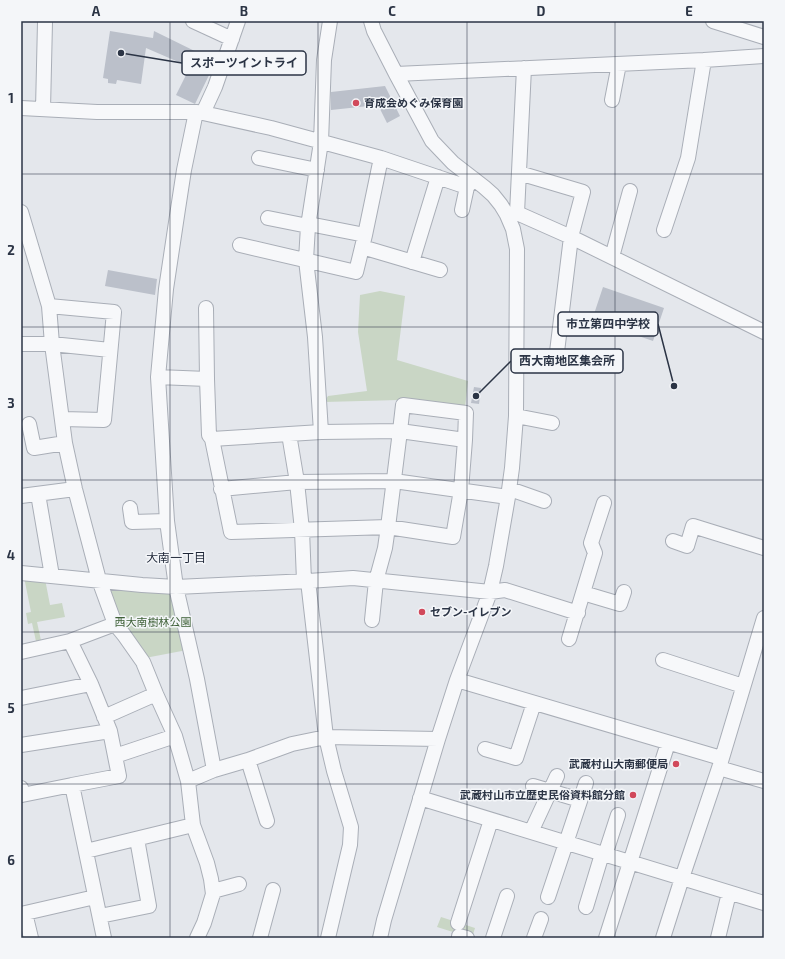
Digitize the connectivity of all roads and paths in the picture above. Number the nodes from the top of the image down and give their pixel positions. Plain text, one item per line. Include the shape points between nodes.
1 (194, 21) edge
2 (238, 21) edge
3 (330, 21) edge
4 (371, 21) edge
5 (45, 22) dead end
6 (720, 22) edge
7 (764, 37) edge
8 (232, 39) junction
9 (764, 56) edge
10 (704, 60) junction
11 (619, 64) junction
12 (524, 68) junction
13 (396, 74) junction
14 (612, 100) dead end
15 (21, 108) edge
16 (43, 109) junction
17 (200, 113) junction
18 (321, 142) junction
19 (259, 158) dead end
20 (381, 158) junction
21 (317, 170) junction
22 (519, 173) junction
23 (438, 177) junction
24 (470, 183) junction
25 (630, 191) dead end
26 (462, 210) dead end
27 (21, 212) edge
28 (512, 214) junction
29 (268, 218) dead end
30 (308, 225) junction
31 (664, 230) dead end
32 (571, 237) junction
33 (25, 240) edge
34 (363, 241) junction
35 (240, 245) dead end
36 (612, 257) junction
37 (306, 260) junction
38 (412, 262) junction
39 (440, 270) dead end
40 (49, 306) junction
41 (206, 308) dead end
42 (764, 332) edge
43 (21, 344) edge
44 (52, 344) junction
45 (110, 350) junction
46 (557, 352) dead end
47 (158, 376) junction
48 (207, 379) junction
49 (516, 416) junction
50 (62, 419) junction
51 (552, 423) dead end
52 (29, 424) dead end
53 (400, 431) junction
54 (322, 432) junction
55 (289, 434) junction
56 (212, 439) junction
57 (465, 440) junction
58 (65, 443) junction
59 (394, 481) junction
60 (297, 482) junction
61 (75, 489) junction
62 (221, 489) junction
63 (461, 490) junction
64 (509, 493) junction
65 (38, 494) junction
66 (21, 496) edge
67 (544, 501) dead end
68 (604, 503) dead end
69 (130, 508) dead end
70 (167, 521) junction
71 (388, 527) junction
72 (302, 530) junction
73 (673, 541) dead end
74 (764, 548) edge
75 (21, 573) edge
76 (52, 576) junction
77 (99, 580) junction
78 (306, 581) junction
79 (376, 581) junction
80 (176, 587) junction
81 (490, 592) junction
82 (624, 592) dead end
83 (583, 593) junction
84 (578, 613) junction
85 (764, 618) edge
86 (372, 620) dead end
87 (115, 624) junction
88 (569, 639) dead end
89 (70, 641) junction
90 (759, 648) edge
91 (21, 652) edge
92 (663, 660) dead end
93 (457, 680) junction
94 (91, 684) junction
95 (743, 686) junction
96 (156, 694) junction
97 (21, 698) edge
98 (534, 703) junction
99 (104, 716) junction
100 (110, 731) junction
101 (175, 736) junction
102 (326, 737) junction
103 (438, 739) junction
104 (668, 743) junction
105 (21, 745) edge
106 (485, 749) dead end
107 (115, 756) junction
108 (248, 760) junction
109 (720, 763) junction
110 (214, 770) junction
111 (557, 776) dead end
112 (188, 781) junction
113 (764, 782) edge
114 (586, 783) dead end
115 (72, 785) junction
116 (533, 786) dead end
117 (550, 791) junction
118 (21, 793) edge
119 (420, 798) junction
120 (580, 800) junction
121 (618, 815) dead end
122 (491, 820) junction
123 (267, 821) dead end
124 (194, 825) junction
125 (531, 832) junction
126 (137, 839) junction
127 (566, 843) junction
128 (86, 851) junction
129 (604, 854) junction
130 (630, 862) junction
131 (682, 878) junction
132 (239, 884) dead end
133 (273, 890) dead end
134 (212, 891) junction
135 (730, 893) junction
136 (507, 896) dead end
137 (95, 897) junction
138 (548, 897) dead end
139 (764, 903) edge
140 (586, 907) dead end
141 (23, 913) edge
142 (100, 916) junction
143 (541, 919) dead end
144 (458, 923) dead end
145 (31, 938) edge
146 (104, 938) edge
147 (197, 938) edge
148 (260, 938) edge
149 (328, 938) edge
150 (380, 938) edge
151 (459, 938) edge
152 (467, 938) edge
153 (493, 938) edge
154 (534, 938) edge
155 (606, 938) edge
156 (663, 938) edge
157 (718, 938) edge

1 - 8 street
2 - 8 street
3 - 18 street via 324,60
4 - 13 street
5 - 16 street
6 - 7 street
8 - 17 street via 215,86
9 - 10 street
10 - 11 street
10 - 31 street via 688,158
11 - 12 street
11 - 14 street
12 - 13 street
12 - 22 street
13 - 24 street via 432,141
15 - 16 street
16 - 17 street
17 - 18 street
17 - 47 street via 184,170 166,289
18 - 20 street
18 - 21 street
19 - 21 street
20 - 23 street
20 - 34 street
21 - 30 street
22 - 28 street
22 - 32 street via 583,192
23 - 24 street
23 - 38 street
24 - 26 street
24 - 28 street via 493,195
25 - 36 street
27 - 33 street
28 - 32 street
28 - 49 street via 517,249
29 - 30 street
30 - 34 street
30 - 37 street
32 - 36 street
32 - 46 street
33 - 40 street
34 - 37 street via 356,272
34 - 38 street
35 - 37 street
36 - 42 street
37 - 54 street
38 - 39 street
40 - 44 street
40 - 45 street via 114,312
41 - 48 street
43 - 44 street
44 - 45 street
44 - 50 street
45 - 50 street via 104,420
47 - 48 street
47 - 70 street
48 - 56 street via 209,435
49 - 51 street
49 - 64 street
50 - 58 street
52 - 58 street via 34,448
53 - 54 street
53 - 57 street
53 - 57 street via 403,405 466,413
53 - 59 street
54 - 55 street
55 - 56 street
55 - 60 street
56 - 62 street
57 - 63 street
58 - 61 street
59 - 60 street
59 - 63 street
59 - 71 street
60 - 62 street
60 - 72 street
61 - 65 street
61 - 77 street
62 - 72 street via 230,532
63 - 64 street
63 - 71 street via 453,537
64 - 67 street
64 - 81 street
65 - 66 street
65 - 76 street
68 - 83 street via 592,543 595,553
69 - 70 street via 132,522
70 - 80 street
71 - 72 street
71 - 79 street
72 - 78 street
73 - 74 street via 687,546 694,526
75 - 76 street
76 - 77 street
77 - 80 street
77 - 87 street
78 - 79 street via 353,578
78 - 80 street
78 - 102 street
79 - 81 street
79 - 86 street
80 - 110 street
81 - 84 street via 505,590
81 - 93 street
82 - 83 street via 620,604
83 - 84 street
84 - 88 street
85 - 90 street
87 - 89 street
87 - 96 street via 143,662
89 - 91 street
89 - 94 street
90 - 95 street
92 - 95 street
93 - 98 street
93 - 103 street
94 - 97 street
94 - 99 street
95 - 109 street
96 - 99 street
96 - 101 street
98 - 104 street
98 - 106 street via 516,758
99 - 100 street
100 - 105 street
100 - 107 street
101 - 107 street
101 - 112 street
102 - 103 street
102 - 108 street via 292,744
102 - 149 street via 351,827 350,846
103 - 119 street
104 - 109 street
104 - 130 street
107 - 115 street via 119,776
108 - 110 street
108 - 123 street
109 - 113 street
109 - 131 street
110 - 112 street
111 - 117 street
112 - 124 street
114 - 120 street
115 - 118 street
115 - 128 street
116 - 117 street
117 - 120 street
117 - 125 street
119 - 122 street
119 - 150 street
120 - 127 street
121 - 129 street
122 - 125 street
122 - 144 street
124 - 126 street
124 - 134 street via 207,863
125 - 127 street
126 - 128 street
126 - 142 street via 150,906
127 - 129 street
127 - 138 street
128 - 137 street
129 - 130 street
129 - 140 street
130 - 131 street
130 - 155 street
131 - 135 street
131 - 156 street
132 - 134 street
133 - 148 street
134 - 147 street via 204,923
135 - 139 street
135 - 157 street
136 - 153 street
137 - 141 street
137 - 142 street
141 - 145 street
142 - 146 street
143 - 154 street
151 - 152 street

